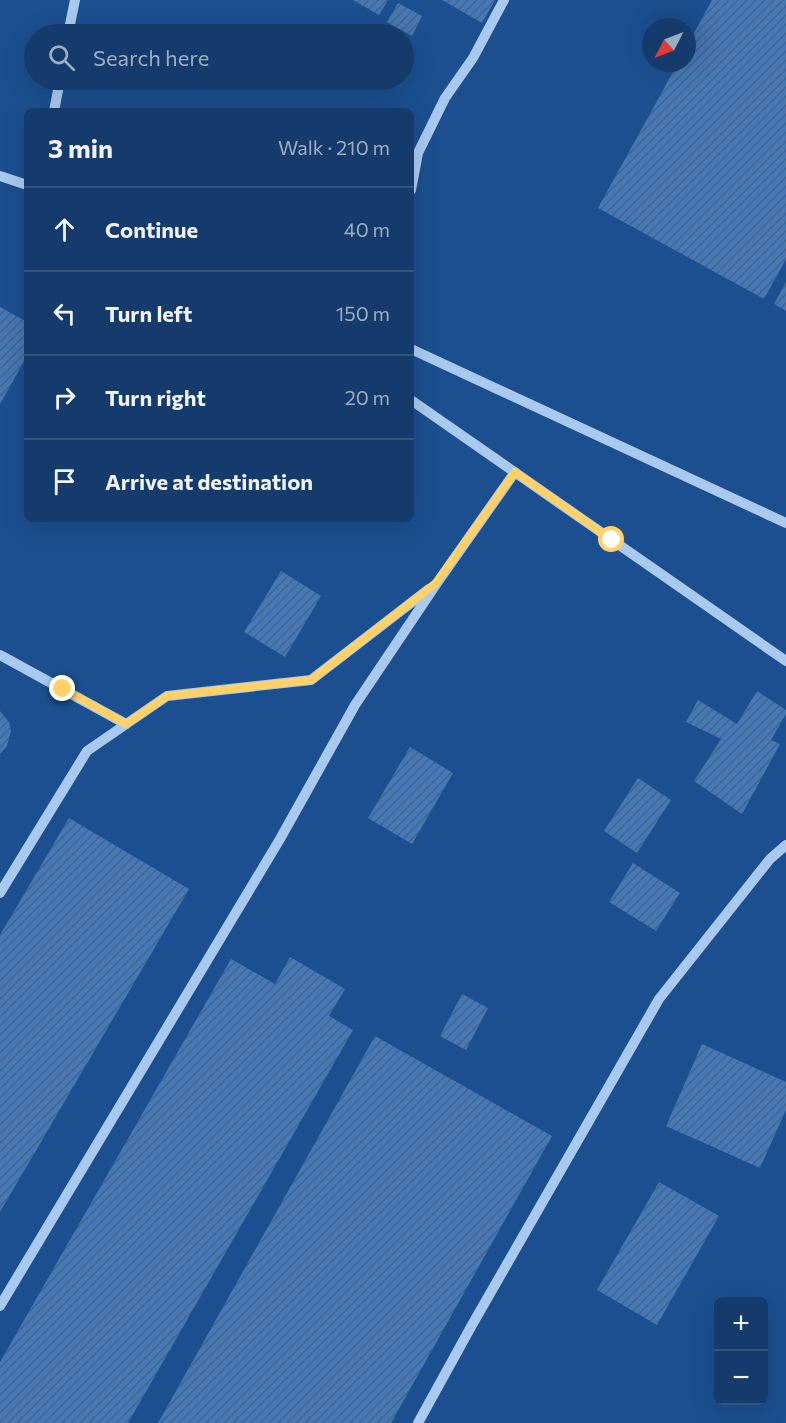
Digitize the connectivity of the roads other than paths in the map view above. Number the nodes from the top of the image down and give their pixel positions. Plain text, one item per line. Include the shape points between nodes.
1 (75, 0) edge
2 (504, 0) edge
3 (71, 24) edge
4 (58, 90) edge
5 (55, 108) edge
6 (414, 174) edge
7 (0, 176) edge
8 (24, 184) edge
9 (414, 350) edge
10 (414, 402) edge
11 (515, 472) junction
12 (786, 523) edge
13 (436, 583) junction
14 (0, 655) edge
15 (786, 661) edge
16 (126, 724) junction
17 (786, 845) edge
18 (0, 893) edge
19 (0, 1306) edge
20 (418, 1423) edge

1 - 3 street
2 - 6 street via 446,98 418,153
4 - 5 street
7 - 8 street
9 - 12 street
10 - 11 street
11 - 13 street
11 - 15 street
13 - 16 street via 311,680 167,696
13 - 19 street via 355,705 280,839
14 - 16 street
16 - 18 street via 87,751
17 - 20 street via 770,859 658,999

